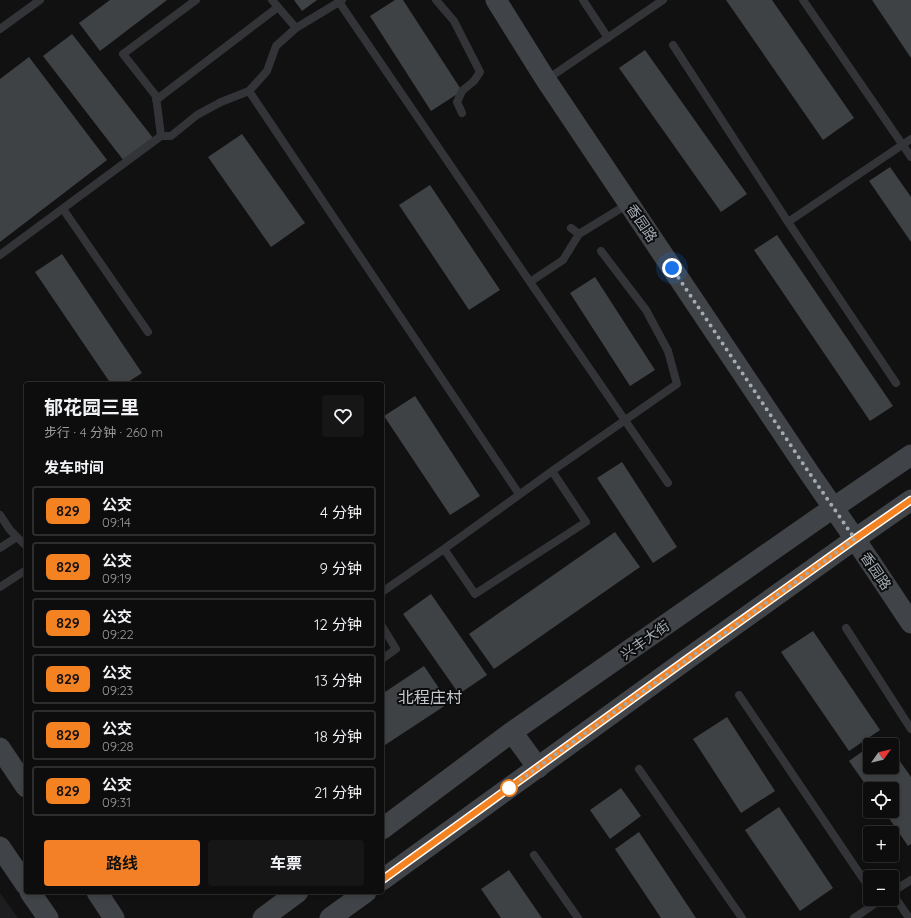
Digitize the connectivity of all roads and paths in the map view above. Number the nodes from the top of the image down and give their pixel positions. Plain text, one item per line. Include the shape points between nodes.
1 (40, 0) edge
2 (196, 0) edge
3 (272, 0) edge
4 (436, 0) edge
5 (496, 0) edge
6 (583, 0) edge
7 (663, 0) edge
8 (803, 0) edge
9 (340, 1) edge
10 (278, 7) junction
11 (296, 28) junction
12 (0, 29) edge
13 (608, 38) junction
14 (673, 45) dead end
15 (546, 80) junction
16 (249, 91) junction
17 (156, 100) junction
18 (462, 113) dead end
19 (161, 136) junction
20 (911, 139) edge
21 (903, 145) junction
22 (911, 157) edge
23 (629, 204) junction
24 (62, 209) junction
25 (788, 222) junction
26 (571, 228) dead end
27 (579, 234) junction
28 (602, 251) dead end
29 (0, 255) edge
30 (530, 282) junction
31 (148, 332) dead end
32 (896, 383) dead end
33 (625, 420) junction
34 (911, 455) edge
35 (555, 469) junction
36 (668, 483) dead end
37 (520, 494) junction
38 (911, 500) edge
39 (834, 508) junction
40 (0, 515) edge
41 (17, 537) junction
42 (855, 539) junction
43 (24, 544) edge
44 (0, 548) edge
45 (444, 549) junction
46 (24, 571) edge
47 (0, 587) edge
48 (384, 591) edge
49 (911, 623) edge
50 (846, 628) dead end
51 (384, 629) edge
52 (384, 658) edge
53 (739, 696) dead end
54 (911, 729) edge
55 (512, 732) junction
56 (0, 748) edge
57 (538, 768) junction
58 (639, 769) dead end
59 (24, 784) edge
60 (384, 828) edge
61 (0, 847) edge
62 (534, 855) dead end
63 (384, 879) edge
64 (863, 879) edge
65 (911, 880) edge
66 (24, 883) edge
67 (899, 888) edge
68 (31, 894) edge
69 (97, 894) edge
70 (295, 894) edge
71 (363, 894) edge
72 (899, 903) edge
73 (871, 906) edge
74 (48, 918) edge
75 (114, 918) edge
76 (263, 918) edge
77 (330, 918) edge
78 (578, 918) edge
79 (742, 918) edge
80 (854, 918) edge
81 (909, 918) edge

1 - 12 lane
2 - 17 lane via 123,54 156,96
3 - 10 lane
4 - 18 lane via 454,21 480,72 462,91 458,102
5 - 15 main road, 香园路
6 - 13 lane
7 - 13 lane
8 - 21 lane
9 - 11 lane
9 - 30 lane
10 - 11 lane
10 - 17 lane
11 - 16 lane via 276,46 268,71
13 - 15 lane
14 - 25 lane
15 - 23 main road, 香园路
16 - 19 lane via 197,115 171,136
16 - 37 lane
17 - 19 lane
19 - 24 lane
20 - 21 lane
21 - 22 lane
21 - 25 lane
23 - 27 lane
23 - 39 main road, 香园路
24 - 29 lane
24 - 31 lane
25 - 32 lane
26 - 27 lane
27 - 30 lane via 563,260
28 - 33 lane via 646,310 668,351 677,384
30 - 33 lane
33 - 35 lane
33 - 36 lane
34 - 39 main road, 兴丰大街
35 - 37 lane
35 - 45 lane via 552,471 586,522 475,594
37 - 45 lane
38 - 42 main road
39 - 42 main road, 香园路
39 - 55 main road, 兴丰大街
40 - 41 lane
41 - 43 lane
41 - 44 lane
42 - 49 main road, 香园路
42 - 57 main road
45 - 48 lane
46 - 47 lane
50 - 54 lane
51 - 52 lane via 396,649
53 - 64 lane
55 - 57 main road
55 - 60 main road, 兴丰大街
56 - 59 main road
57 - 63 main road
58 - 79 lane
61 - 66 main road
62 - 78 lane
65 - 67 lane
68 - 74 main road
69 - 75 main road
70 - 76 main road
71 - 77 main road
72 - 81 lane
73 - 80 lane

